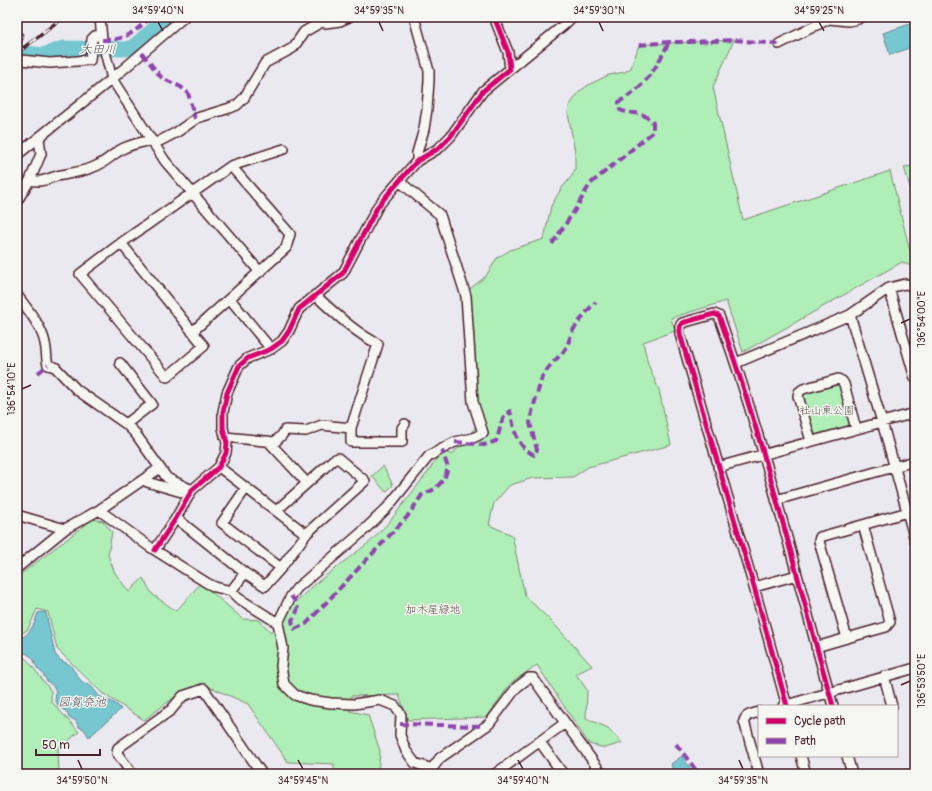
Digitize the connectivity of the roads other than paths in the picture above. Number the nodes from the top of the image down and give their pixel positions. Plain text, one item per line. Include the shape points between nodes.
1 (100, 17) edge
2 (184, 17) edge
3 (349, 17) edge
4 (414, 17) edge
5 (494, 17) edge
6 (572, 17) edge
7 (860, 17) edge
8 (322, 19) edge
9 (101, 37) junction
10 (779, 44) dead end
11 (17, 62) edge
12 (510, 69) junction
13 (112, 79) junction
14 (39, 138) junction
15 (153, 142) junction
16 (284, 149) dead end
17 (17, 155) edge
18 (417, 161) junction
19 (232, 166) junction
20 (30, 180) junction
21 (399, 181) junction
22 (192, 192) junction
23 (17, 201) edge
24 (120, 243) junction
25 (260, 272) junction
26 (915, 286) edge
27 (889, 288) junction
28 (17, 295) edge
29 (315, 296) junction
30 (230, 299) junction
31 (850, 315) junction
32 (192, 332) junction
33 (271, 349) junction
34 (120, 363) dead end
35 (736, 363) junction
36 (915, 378) edge
37 (915, 412) edge
38 (882, 422) junction
39 (126, 424) junction
40 (405, 424) dead end
41 (352, 428) junction
42 (856, 428) junction
43 (225, 437) junction
44 (268, 441) junction
45 (811, 441) junction
46 (763, 455) junction
47 (915, 461) edge
48 (219, 467) junction
49 (718, 467) junction
50 (894, 467) junction
51 (160, 468) junction
52 (147, 482) dead end
53 (307, 484) junction
54 (246, 488) junction
55 (192, 490) junction
56 (776, 500) junction
57 (99, 510) junction
58 (276, 511) junction
59 (911, 511) edge
60 (17, 515) edge
61 (176, 518) junction
62 (863, 525) junction
63 (65, 529) junction
64 (306, 534) junction
65 (915, 540) edge
66 (156, 550) junction
67 (17, 568) edge
68 (281, 568) junction
69 (245, 573) junction
70 (797, 575) junction
71 (754, 587) junction
72 (231, 591) junction
73 (278, 623) junction
74 (847, 638) junction
75 (816, 647) junction
76 (915, 668) edge
77 (884, 676) junction
78 (829, 693) junction
79 (786, 705) edge
80 (789, 705) edge
81 (833, 705) edge
82 (892, 705) edge
83 (758, 712) edge
84 (565, 723) junction
85 (540, 742) junction
86 (801, 757) edge
87 (847, 757) edge
88 (432, 772) edge
89 (501, 772) edge
90 (132, 774) edge
91 (262, 774) edge
92 (563, 774) edge
93 (602, 774) edge
94 (759, 774) edge
95 (806, 774) edge
96 (852, 774) edge

1 - 9 street
2 - 13 street
3 - 8 street via 325,23
4 - 18 street via 429,71 426,115
5 - 12 street via 508,52
6 - 12 street
7 - 10 street via 850,21 829,19
8 - 15 street via 304,32 293,48 265,63 237,105 197,118 177,132
9 - 11 street via 95,36 92,39 90,60
9 - 13 street
12 - 18 street via 483,91 451,136 439,148
13 - 14 street
13 - 15 street
14 - 17 street
14 - 20 street via 41,154
15 - 20 street via 122,148 87,170 44,181
15 - 22 street
16 - 19 street
18 - 21 street
19 - 22 street
19 - 25 street via 290,234 286,248
20 - 23 street
21 - 29 street via 378,206 343,273
21 - 73 street via 440,215 466,296 473,402 483,433 455,442 429,456 387,508 297,588
22 - 24 street
22 - 25 street
24 - 32 street
24 - 32 street via 80,274 167,377 204,346
25 - 30 street
26 - 27 street via 905,284
27 - 31 street
27 - 36 street
28 - 39 street via 44,337 48,365 56,367 77,390
29 - 33 street via 299,309 282,342
29 - 41 street via 350,327 378,344
30 - 32 street
30 - 33 street
31 - 35 street
31 - 38 street
33 - 43 street via 248,358 239,366 227,393 223,412
34 - 39 street via 152,404
35 - 46 street
35 - 49 street via 718,316 714,314 680,326 680,334
37 - 38 street
38 - 42 street
38 - 50 street
39 - 51 street
40 - 41 street via 402,428 402,442 351,442
41 - 44 street via 322,425 306,431 285,430 275,442
42 - 45 street
42 - 45 street via 844,384 838,378 799,392
43 - 44 street
43 - 48 street via 226,453
44 - 53 street
45 - 46 street
46 - 49 street
46 - 56 street
47 - 50 street
48 - 54 street
48 - 55 street
49 - 71 street
50 - 56 street
50 - 59 street
51 - 55 street via 168,478
51 - 57 street
52 - 55 street via 177,492 185,493
53 - 58 street
53 - 64 street via 338,458 365,481
54 - 58 street
54 - 68 street via 222,523
55 - 61 street
56 - 70 street
57 - 63 street
57 - 66 street
58 - 64 street
59 - 62 street
59 - 65 street
60 - 63 street
61 - 66 street
61 - 69 street
62 - 74 street via 890,622 886,627
62 - 74 street via 823,536 819,540
63 - 67 street
64 - 68 street
66 - 72 street via 207,583
68 - 69 street via 265,586
69 - 72 street
70 - 71 street
70 - 75 street
71 - 79 street
72 - 73 street
73 - 88 street via 283,648 284,684 295,695 331,703 354,704 380,700 395,706 401,715 400,735 410,759
74 - 75 street
75 - 78 street
76 - 77 street
77 - 78 street
77 - 82 street
78 - 80 street
78 - 81 street
83 - 94 street via 745,717 744,721
84 - 85 street
84 - 88 street via 533,678 529,678 517,687 489,724 440,758
84 - 93 street
85 - 89 street
85 - 92 street
86 - 95 street
87 - 96 street
90 - 91 street via 117,753 118,748 171,710 183,696 204,690

